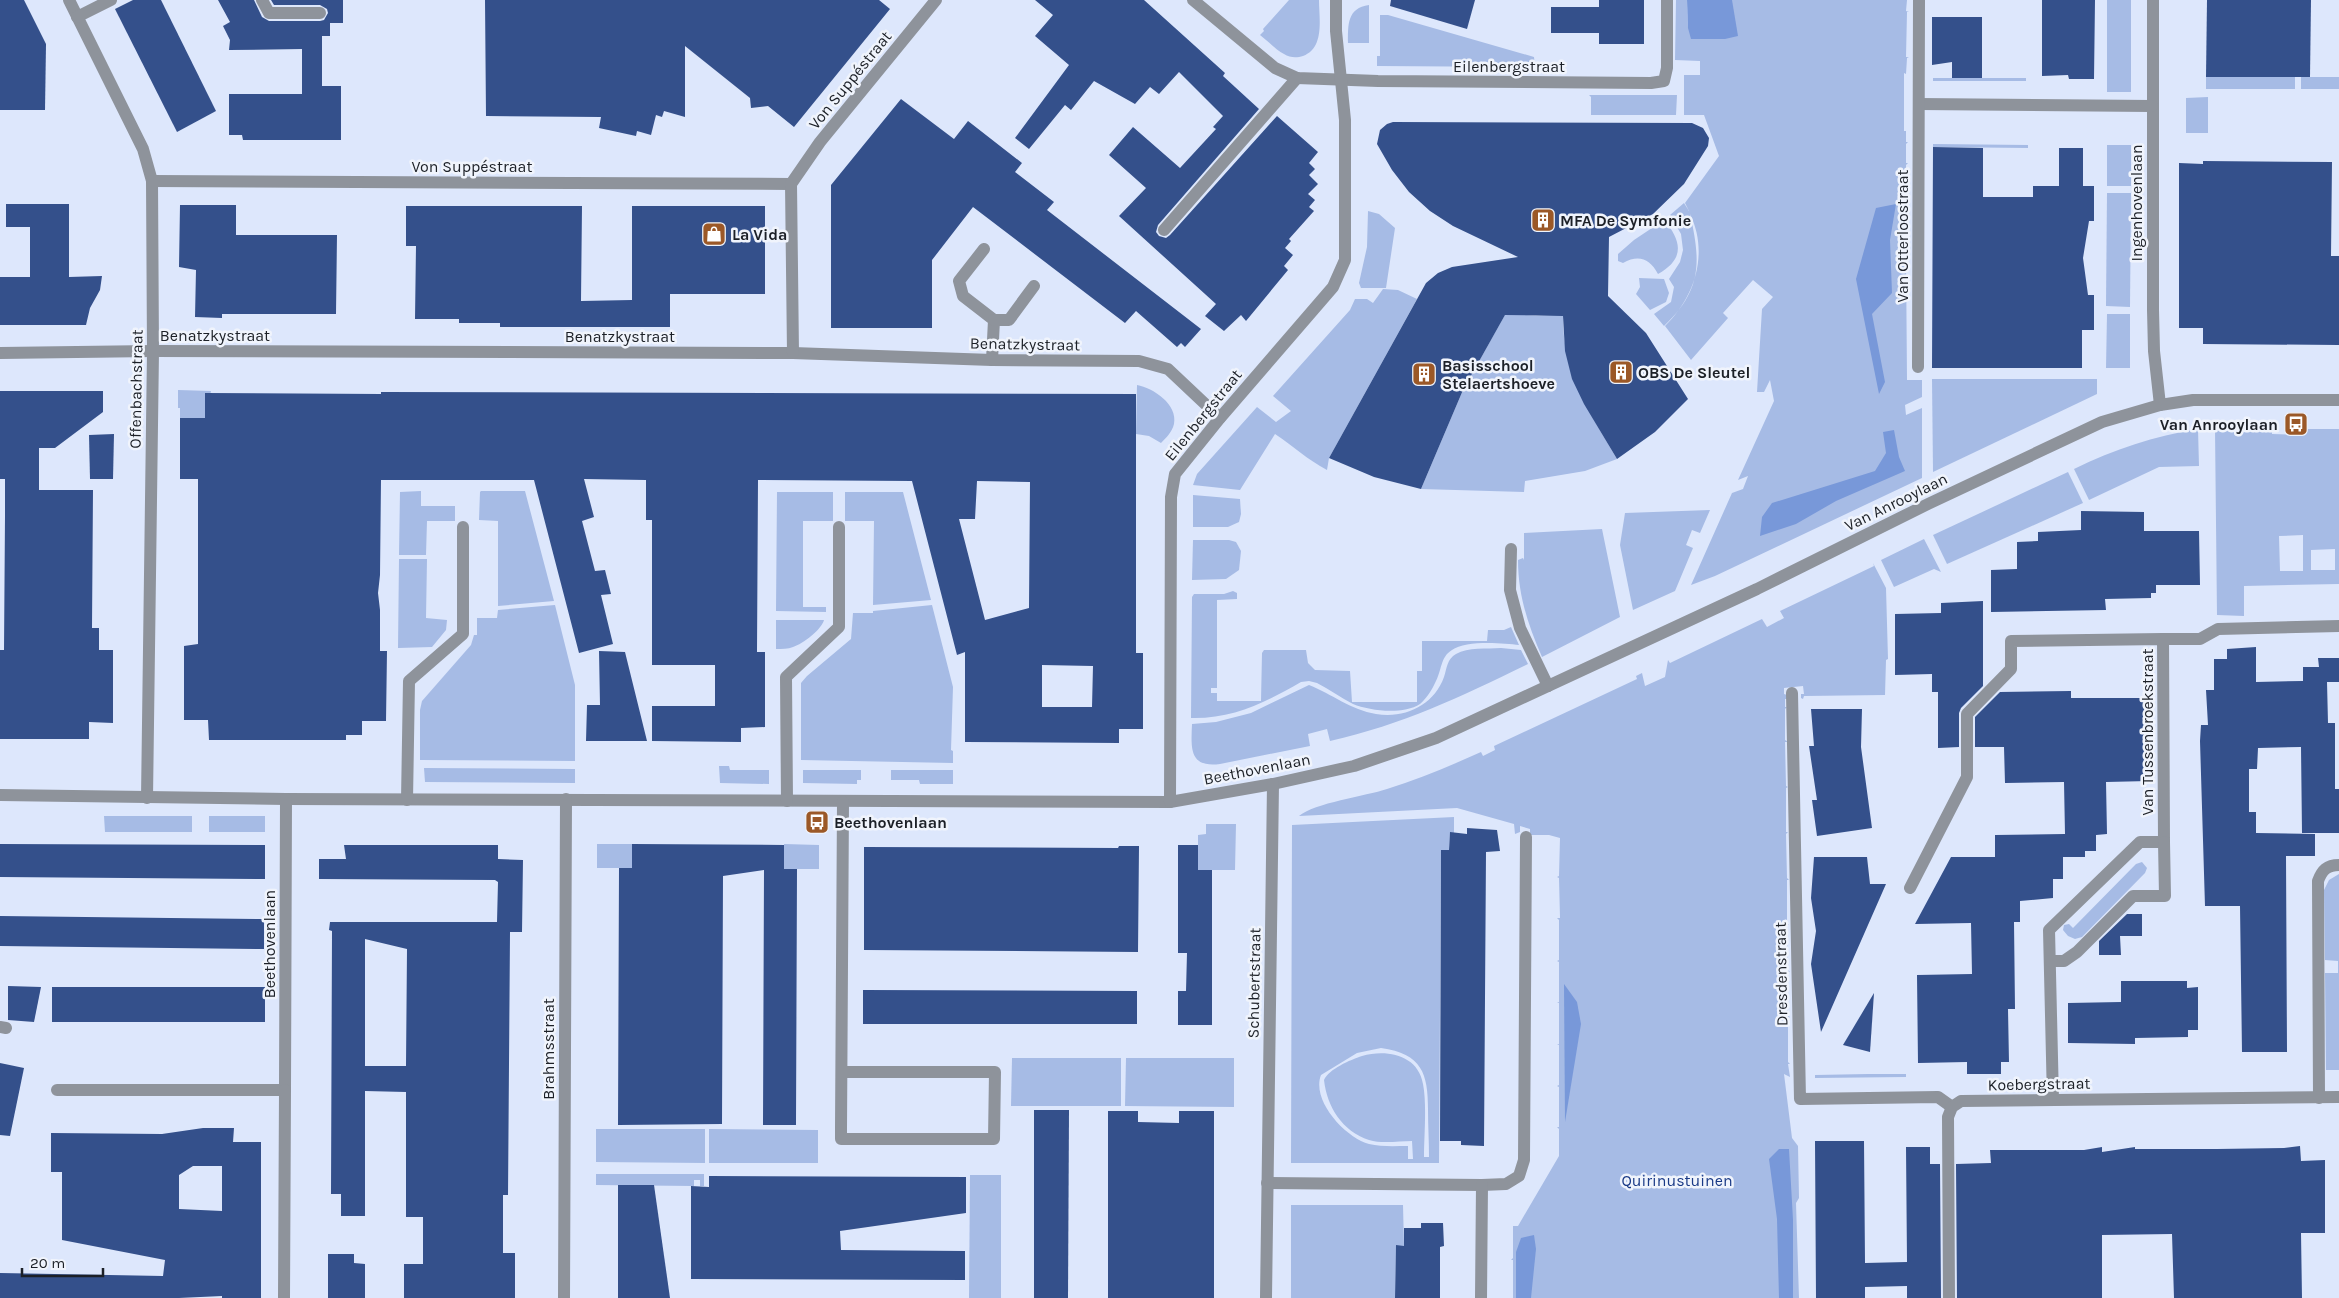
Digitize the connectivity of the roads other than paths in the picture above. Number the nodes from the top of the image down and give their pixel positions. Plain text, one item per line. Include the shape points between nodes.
1 (69, 0) edge
2 (111, 0) edge
3 (262, 0) edge
4 (936, 0) edge
5 (1193, 0) edge
6 (1336, 0) edge
7 (1667, 0) edge
8 (1919, 0) edge
9 (2153, 0) edge
10 (320, 13) dead end
11 (77, 17) junction
12 (1297, 78) junction
13 (1341, 80) junction
14 (1919, 104) junction
15 (2152, 106) junction
16 (152, 181) junction
17 (791, 184) junction
18 (1164, 230) dead end
19 (984, 249) dead end
20 (1034, 286) dead end
21 (994, 320) junction
22 (153, 351) junction
23 (793, 353) junction
24 (0, 354) edge
25 (992, 360) junction
26 (1918, 367) dead end
27 (2339, 400) edge
28 (2160, 405) junction
29 (1220, 418) junction
30 (463, 527) dead end
31 (839, 527) dead end
32 (1510, 550) dead end
33 (2339, 626) edge
34 (1651, 638) joint
35 (2163, 640) junction
36 (1548, 686) junction
37 (1792, 692) dead end
38 (1273, 784) junction
39 (0, 794) edge
40 (147, 798) junction
41 (286, 799) junction
42 (566, 799) junction
43 (408, 800) junction
44 (787, 802) junction
45 (843, 802) junction
46 (1170, 802) junction
47 (1526, 837) dead end
48 (2164, 842) junction
49 (2339, 865) edge
50 (1910, 888) dead end
51 (2050, 961) junction
52 (842, 1072) junction
53 (57, 1090) dead end
54 (285, 1090) junction
55 (2339, 1097) edge
56 (2319, 1098) junction
57 (2053, 1100) junction
58 (1952, 1107) junction
59 (1267, 1183) junction
60 (1482, 1185) junction
61 (284, 1298) edge
62 (564, 1298) edge
63 (1266, 1298) edge
64 (1481, 1298) edge
65 (1949, 1298) edge

1 - 11 street, Offenbachstraat
2 - 11 street
3 - 10 street via 269,13
4 - 17 street, Von Suppéstraat via 820,142
5 - 12 street via 1275,68
6 - 13 street, Eilenbergstraat
7 - 13 street, Eilenbergstraat via 1664,82
8 - 14 street, Van Otterloostraat
9 - 15 street, Ingenhovenlaan
11 - 16 street, Offenbachstraat via 143,150
12 - 13 street
12 - 18 street
13 - 29 street, Eilenbergstraat via 1345,120 1345,260 1332,288
14 - 15 street
14 - 26 street, Van Otterloostraat
15 - 28 street, Ingenhovenlaan via 2154,350
16 - 17 street, Von Suppéstraat
16 - 22 street, Offenbachstraat
17 - 23 street
19 - 21 street via 959,281 963,296
20 - 21 street via 1009,320
21 - 25 street
22 - 23 street, Benatzkystraat
22 - 24 street, Benatzkystraat
22 - 40 street, Offenbachstraat
23 - 25 street, Benatzkystraat
25 - 29 street, Benatzkystraat via 1140,361 1168,369
27 - 28 street, Van Anrooylaan via 2205,400
28 - 34 street, Van Anrooylaan via 2102,422
29 - 46 street, Eilenbergstraat via 1175,474 1171,497
30 - 43 street via 463,634 409,681
31 - 44 street via 839,627 786,677
32 - 36 street via 1510,590 1520,628
33 - 35 street via 2218,628 2200,639
34 - 36 street, Beethovenlaan
35 - 48 street, Van Tussenbroekstraat
35 - 50 street, Van Tussenbroekstraat via 2012,641 2011,668 1967,714 1968,777
36 - 38 street, Beethovenlaan via 1436,738 1354,766
37 - 58 street, Dresdenstraat via 1800,1099 1938,1098
38 - 46 street, Beethovenlaan
38 - 59 street, Schubertstraat
39 - 40 street, Beethovenlaan
40 - 41 street, Beethovenlaan
41 - 43 street, Beethovenlaan
41 - 54 street, Beethovenlaan
42 - 43 street, Beethovenlaan
42 - 44 street, Beethovenlaan
42 - 62 street, Brahmsstraat
44 - 45 street, Beethovenlaan
45 - 46 street, Beethovenlaan
45 - 52 street
47 - 60 street via 1524,1160 1519,1176 1506,1184
48 - 51 street via 2140,842 2049,930
48 - 51 street, Van Tussenbroekstraat via 2165,896 2133,896 2077,952 2064,961
49 - 56 street via 2331,865 2321,872 2318,882
51 - 57 street
52 - 52 street via 995,1072 994,1139 841,1138
53 - 54 street
54 - 61 street, Beethovenlaan
55 - 56 street, Koebergstraat
56 - 57 street, Koebergstraat
57 - 58 street, Koebergstraat via 1961,1102
58 - 65 street via 1948,1118
59 - 60 street
59 - 63 street, Schubertstraat
60 - 64 street

